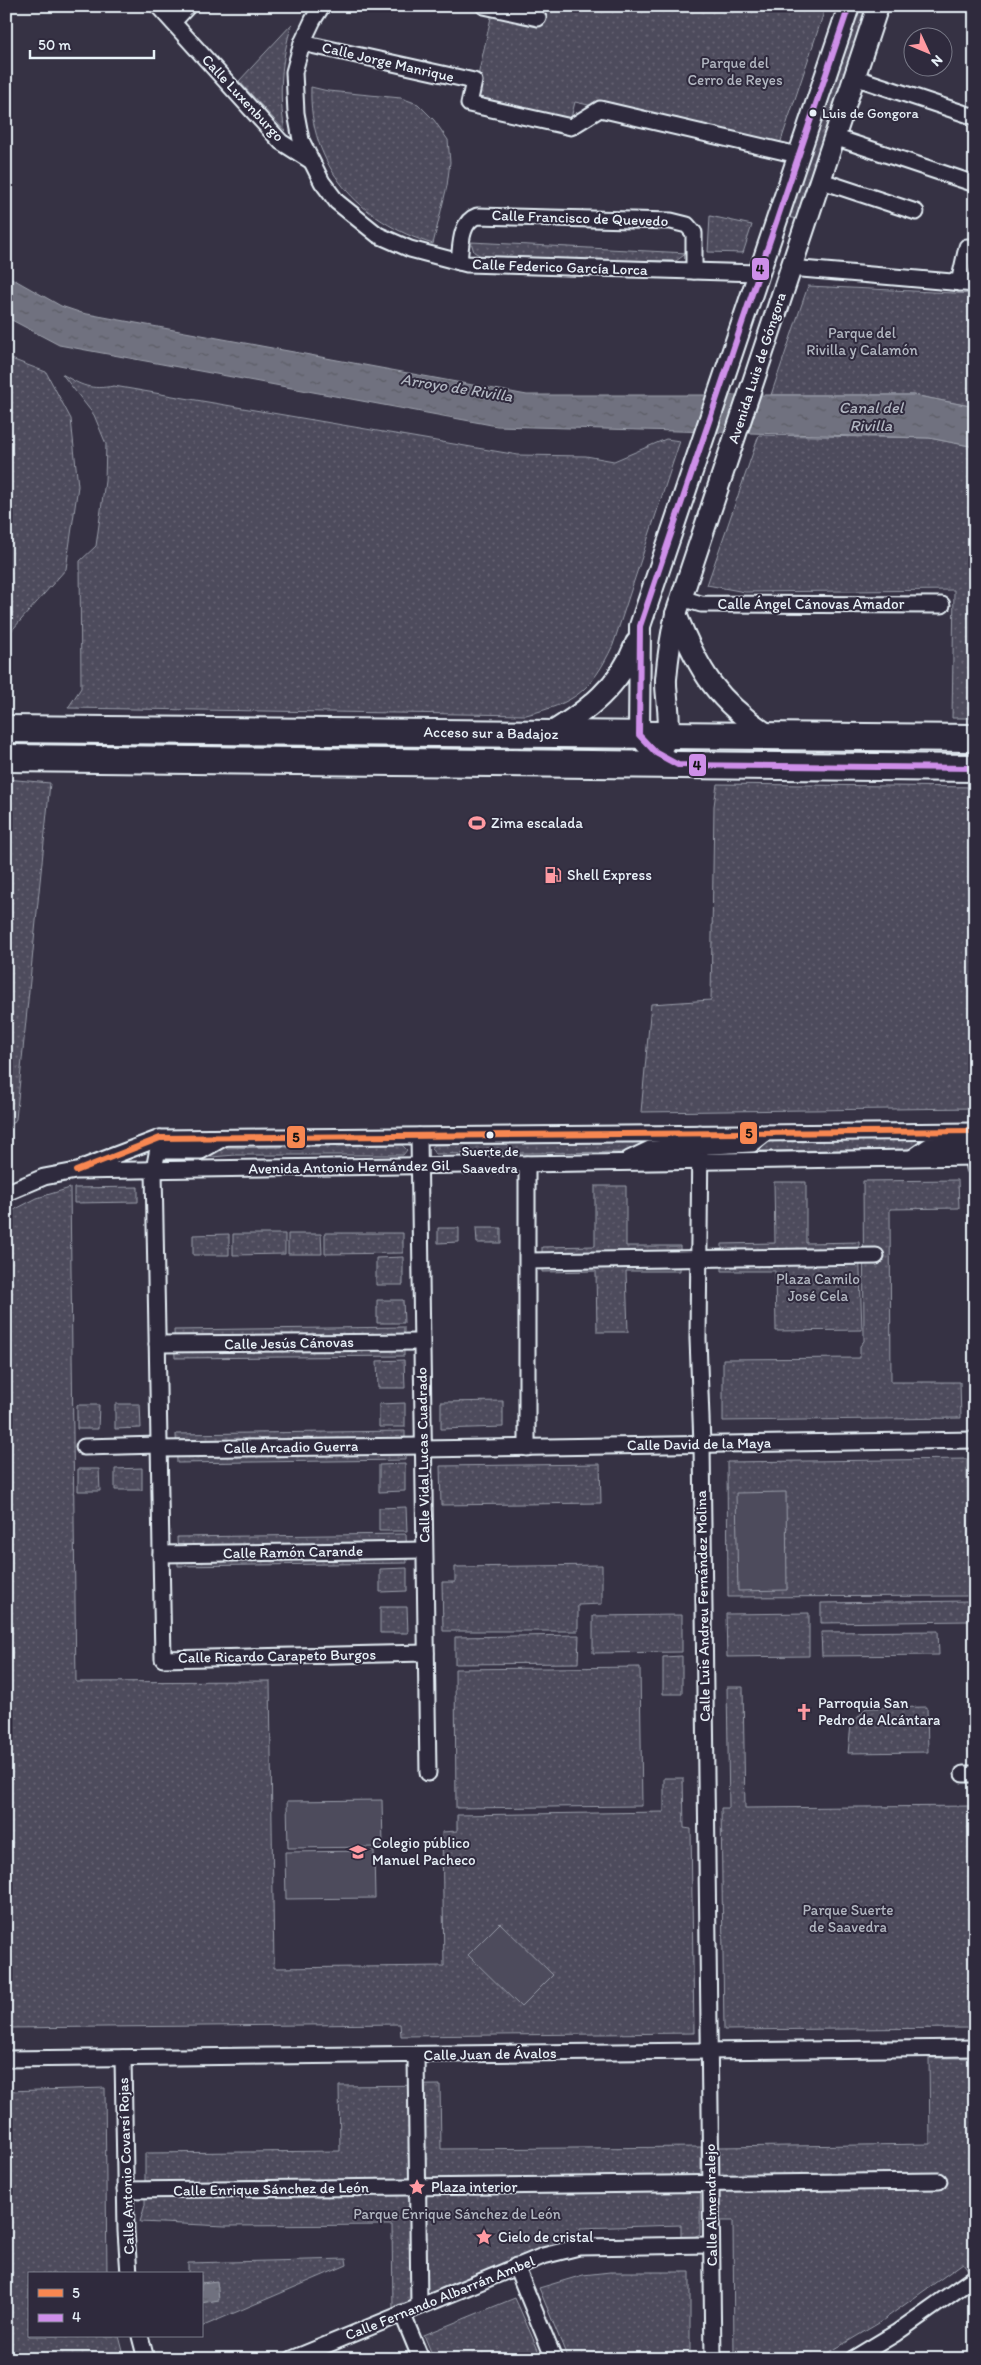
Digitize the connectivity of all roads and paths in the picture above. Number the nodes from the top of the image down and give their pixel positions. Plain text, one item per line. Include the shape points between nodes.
1 (158, 6) edge
2 (188, 6) edge
3 (322, 6) edge
4 (484, 6) edge
5 (878, 6) edge
6 (847, 7) edge
7 (538, 18) dead end
8 (173, 22) junction
9 (302, 43) junction
10 (854, 77) junction
11 (975, 117) edge
12 (834, 137) junction
13 (798, 155) junction
14 (312, 162) junction
15 (819, 180) junction
16 (975, 184) edge
17 (916, 212) dead end
18 (975, 247) edge
19 (459, 262) junction
20 (790, 268) junction
21 (694, 271) junction
22 (757, 273) junction
23 (959, 283) junction
24 (975, 284) edge
25 (942, 605) dead end
26 (679, 606) junction
27 (640, 634) junction
28 (6, 729) edge
29 (549, 734) junction
30 (770, 736) junction
31 (975, 738) edge
32 (654, 741) junction
33 (6, 758) edge
34 (630, 764) junction
35 (678, 765) junction
36 (975, 768) edge
37 (419, 1136) junction
38 (160, 1144) junction
39 (699, 1147) junction
40 (975, 1147) edge
41 (527, 1164) junction
42 (419, 1166) junction
43 (975, 1168) edge
44 (76, 1170) junction
45 (154, 1170) junction
46 (6, 1193) edge
47 (876, 1256) dead end
48 (698, 1258) junction
49 (528, 1261) junction
50 (422, 1342) junction
51 (157, 1344) junction
52 (975, 1440) edge
53 (702, 1444) junction
54 (84, 1446) dead end
55 (159, 1447) junction
56 (423, 1448) junction
57 (528, 1448) junction
58 (424, 1550) junction
59 (161, 1554) junction
60 (426, 1653) junction
61 (428, 1773) dead end
62 (975, 2048) edge
63 (708, 2051) junction
64 (416, 2054) junction
65 (123, 2058) junction
66 (6, 2059) edge
67 (939, 2181) dead end
68 (710, 2184) junction
69 (417, 2187) junction
70 (125, 2190) junction
71 (711, 2245) junction
72 (516, 2266) junction
73 (129, 2272) edge
74 (975, 2277) edge
75 (418, 2306) junction
76 (402, 2313) junction
77 (141, 2338) edge
78 (146, 2359) edge
79 (292, 2359) edge
80 (421, 2359) edge
81 (554, 2359) edge
82 (713, 2359) edge
83 (853, 2359) edge

1 - 8 street, Calle Luxenburgo
2 - 8 street
3 - 9 street, Calle Federico García Lorca
4 - 7 street
5 - 10 main road, Avenida Luis de Góngora
6 - 13 main road, Avenida Luis de Góngora
8 - 14 street, Calle Luxenburgo via 282,142
9 - 13 street, Calle Jorge Manrique via 474,81 469,104 571,127 600,109
9 - 14 street, Calle Federico García Lorca via 294,72 296,113 301,140
10 - 11 street
10 - 12 main road, Avenida Luis de Góngora
12 - 15 main road, Avenida Luis de Góngora
12 - 16 street
13 - 22 main road, Avenida Luis de Góngora
14 - 19 street, Calle Federico García Lorca via 337,202 378,235 410,249
15 - 17 street
15 - 20 main road, Avenida Luis de Góngora
18 - 23 street via 967,247
19 - 21 street, Calle Federico García Lorca
19 - 21 street, Calle Francisco de Quevedo via 464,228 471,218 482,214 671,221 687,225 694,234
20 - 23 street
20 - 26 main road, Avenida Luis de Góngora
21 - 22 street, Calle Federico García Lorca
22 - 27 main road, Avenida Luis de Góngora
23 - 24 street
25 - 26 street, Calle Ángel Cánovas Amador
26 - 30 main road via 697,661 713,686 731,708
26 - 32 main road, Avenida Luis de Góngora
27 - 29 main road via 626,664 606,693
27 - 32 main road, Avenida Luis de Góngora
28 - 29 highway, Acceso sur a Badajoz
29 - 32 highway, Acceso sur a Badajoz
30 - 31 highway, Acceso sur a Badajoz
30 - 32 highway, Acceso sur a Badajoz
32 - 34 main road
32 - 35 main road via 663,759
33 - 34 highway, Acceso sur a Badajoz
34 - 35 highway, Acceso sur a Badajoz
35 - 36 highway, Acceso sur a Badajoz
37 - 38 street, Avenida Antonio Hernández Gil via 223,1138
37 - 39 street, Avenida Antonio Hernández Gil
37 - 42 street, Calle Vidal Lucas Cuadrado
38 - 44 street, Avenida Antonio Hernández Gil
38 - 45 street, Calle Ricardo Carapeto Burgos
39 - 40 street, Avenida Antonio Hernández Gil via 912,1157
39 - 40 street, Avenida Antonio Hernández Gil via 766,1133
39 - 41 street, Avenida Antonio Hernández Gil via 622,1162
39 - 48 street, Calle Luis Andreu Fernández Molina
40 - 43 street
41 - 42 street, Avenida Antonio Hernández Gil
41 - 49 street
42 - 45 street, Avenida Antonio Hernández Gil
42 - 50 street, Calle Vidal Lucas Cuadrado
44 - 45 street, Avenida Antonio Hernández Gil
44 - 46 street, Avenida Antonio Hernández Gil via 44,1176
45 - 51 street, Calle Ricardo Carapeto Burgos
47 - 48 street
48 - 49 street
48 - 53 street, Calle Luis Andreu Fernández Molina
49 - 57 street
50 - 51 street, Calle Jesús Cánovas
50 - 56 street, Calle Vidal Lucas Cuadrado
51 - 55 street, Calle Ricardo Carapeto Burgos
52 - 53 street, Calle David de la Maya
53 - 57 street, Calle David de la Maya
53 - 63 street, Calle Luis Andreu Fernández Molina
54 - 55 street
55 - 56 street, Calle Arcadio Guerra
55 - 59 street, Calle Ricardo Carapeto Burgos
56 - 57 street, Calle David de la Maya
56 - 58 street, Calle Vidal Lucas Cuadrado
58 - 59 street, Calle Ramón Carande
58 - 60 street, Calle Vidal Lucas Cuadrado
59 - 60 street, Calle Ricardo Carapeto Burgos via 163,1659
60 - 61 street, Calle Vidal Lucas Cuadrado
62 - 63 street, Calle Juan de Ávalos
63 - 64 street, Calle Juan de Ávalos
63 - 68 street, Calle Almendralejo
64 - 65 street, Calle Juan de Ávalos
64 - 69 street
65 - 66 street, Calle Juan de Ávalos
65 - 70 street, Calle Antonio Covarsí Rojas
67 - 68 street, Calle Enrique Sánchez de León
68 - 69 street, Calle Enrique Sánchez de León
68 - 71 street, Calle Almendralejo
69 - 70 street, Calle Enrique Sánchez de León
69 - 75 street
70 - 73 street, Calle Antonio Covarsí Rojas
71 - 72 street, Calle Fernando Albarrán Ambel via 579,2248
71 - 82 street, Calle Almendralejo
72 - 75 street, Calle Fernando Albarrán Ambel
72 - 81 street
74 - 83 street
75 - 76 street, Calle Fernando Albarrán Ambel
76 - 79 street, Calle Fernando Albarrán Ambel
76 - 80 street
77 - 78 street

